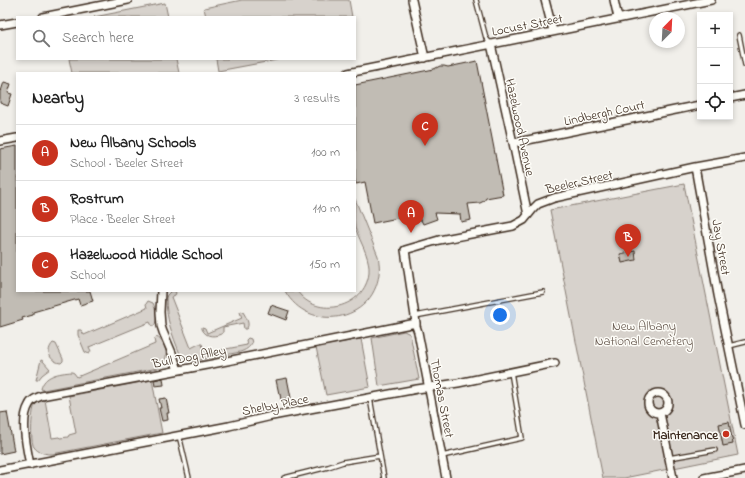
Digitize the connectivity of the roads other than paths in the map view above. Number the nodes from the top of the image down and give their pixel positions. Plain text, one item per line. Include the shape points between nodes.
1 (128, 0) edge
2 (412, 0) edge
3 (476, 0) edge
4 (545, 0) edge
5 (614, 0) edge
6 (711, 0) edge
7 (48, 16) edge
8 (618, 18) junction
9 (16, 22) edge
10 (0, 26) edge
11 (553, 31) junction
12 (739, 35) dead end
13 (491, 44) junction
14 (425, 58) junction
15 (745, 65) edge
16 (353, 72) edge
17 (745, 95) edge
18 (733, 97) edge
19 (697, 105) edge
20 (16, 138) edge
21 (0, 141) edge
22 (513, 143) junction
23 (745, 158) edge
24 (696, 167) junction
25 (528, 215) junction
26 (161, 292) edge
27 (543, 292) dead end
28 (416, 319) junction
29 (745, 342) edge
30 (729, 346) junction
31 (555, 363) dead end
32 (178, 370) junction
33 (510, 372) junction
34 (429, 388) junction
35 (370, 398) junction
36 (660, 413) dead end
37 (745, 425) edge
38 (179, 435) junction
39 (715, 450) dead end
40 (380, 456) junction
41 (442, 456) junction
42 (669, 458) junction
43 (30, 465) junction
44 (0, 470) edge
45 (745, 470) edge
46 (189, 478) edge
47 (284, 478) edge
48 (384, 478) edge
49 (446, 478) edge
50 (673, 478) edge
51 (704, 478) edge

1 - 7 street
2 - 14 street
3 - 13 lane via 486,38
4 - 11 street
5 - 8 street
6 - 8 street, Locust Street
8 - 11 street, Locust Street
9 - 10 street
11 - 13 street, Locust Street
12 - 15 lane
13 - 14 street, Locust Street
13 - 22 street, Hazelwood Avenue
14 - 16 street, Locust Street
17 - 18 street
19 - 22 street, Lindbergh Court
20 - 21 street
22 - 25 street, Hazelwood Avenue
23 - 24 street, Beeler Street
24 - 25 street, Beeler Street via 554,198 538,204
24 - 30 street, Jay Street
25 - 28 street, Beeler Street via 513,226 440,240 405,250
26 - 32 street via 161,326
27 - 28 lane
28 - 32 street, Bull Dog Alley
28 - 34 street, Thomas Street
29 - 30 lane
30 - 37 street, Jay Street
31 - 33 street, Shelby Place
32 - 43 street, Bull Dog Alley via 34,399 29,404 25,417 26,447
33 - 34 street, Shelby Place
33 - 41 lane via 522,438
34 - 35 street, Shelby Place
34 - 41 street, Thomas Street
35 - 38 street, Shelby Place
35 - 40 lane
36 - 42 street
38 - 43 street, Shelby Place
38 - 46 lane
39 - 42 lane
40 - 47 lane via 343,462
40 - 48 lane
41 - 49 street, Thomas Street
42 - 50 street
43 - 44 street, Shelby Place
45 - 51 street

